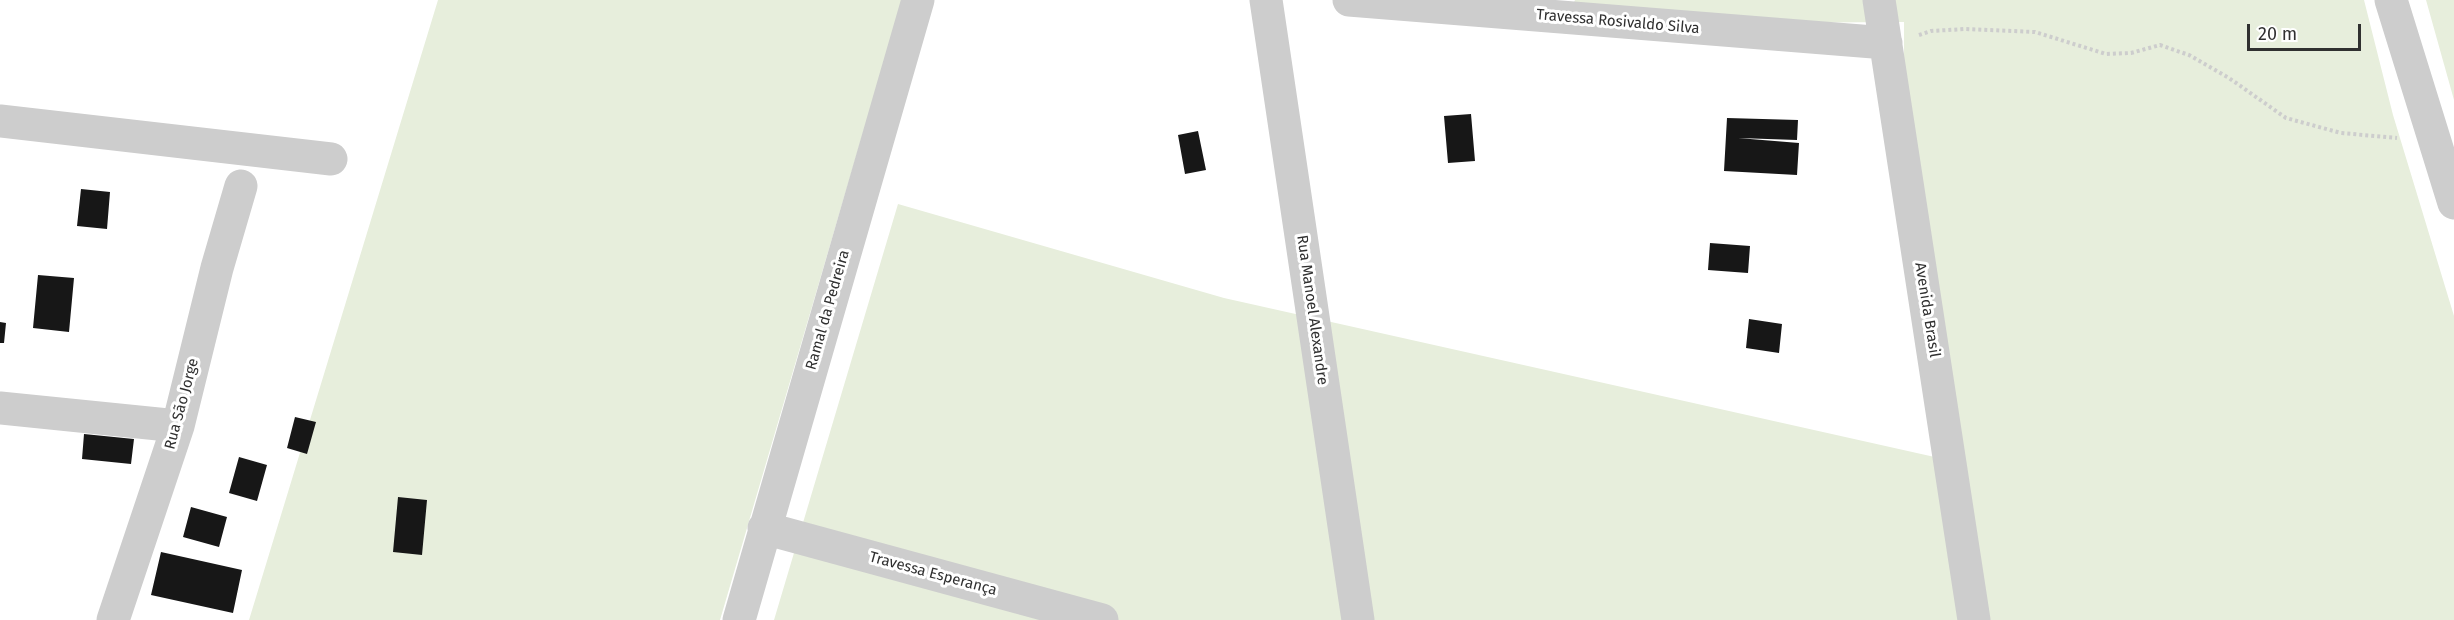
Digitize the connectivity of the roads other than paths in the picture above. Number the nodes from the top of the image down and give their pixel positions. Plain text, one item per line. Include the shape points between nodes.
1 (918, 0) edge
2 (1266, 0) edge
3 (1349, 0) edge
4 (1879, 0) edge
5 (2391, 0) edge
6 (1886, 43) junction
7 (0, 121) edge
8 (331, 159) dead end
9 (241, 186) dead end
10 (2454, 203) edge
11 (0, 408) edge
12 (178, 426) junction
13 (764, 528) junction
14 (113, 620) edge
15 (739, 620) edge
16 (1102, 620) edge
17 (1358, 620) edge
18 (1974, 620) edge

1 - 13 street, Ramal da Pedreira
2 - 17 street, Rua Manoel Alexandre
3 - 6 street, Travessa Rosivaldo Silva
4 - 6 street, Avenida Brasil
5 - 10 street
6 - 18 street, Avenida Brasil
7 - 8 street
9 - 12 street, Rua São Jorge
11 - 12 street
12 - 14 street, Rua São Jorge
13 - 15 street, Ramal da Pedreira
13 - 16 street, Travessa Esperança

